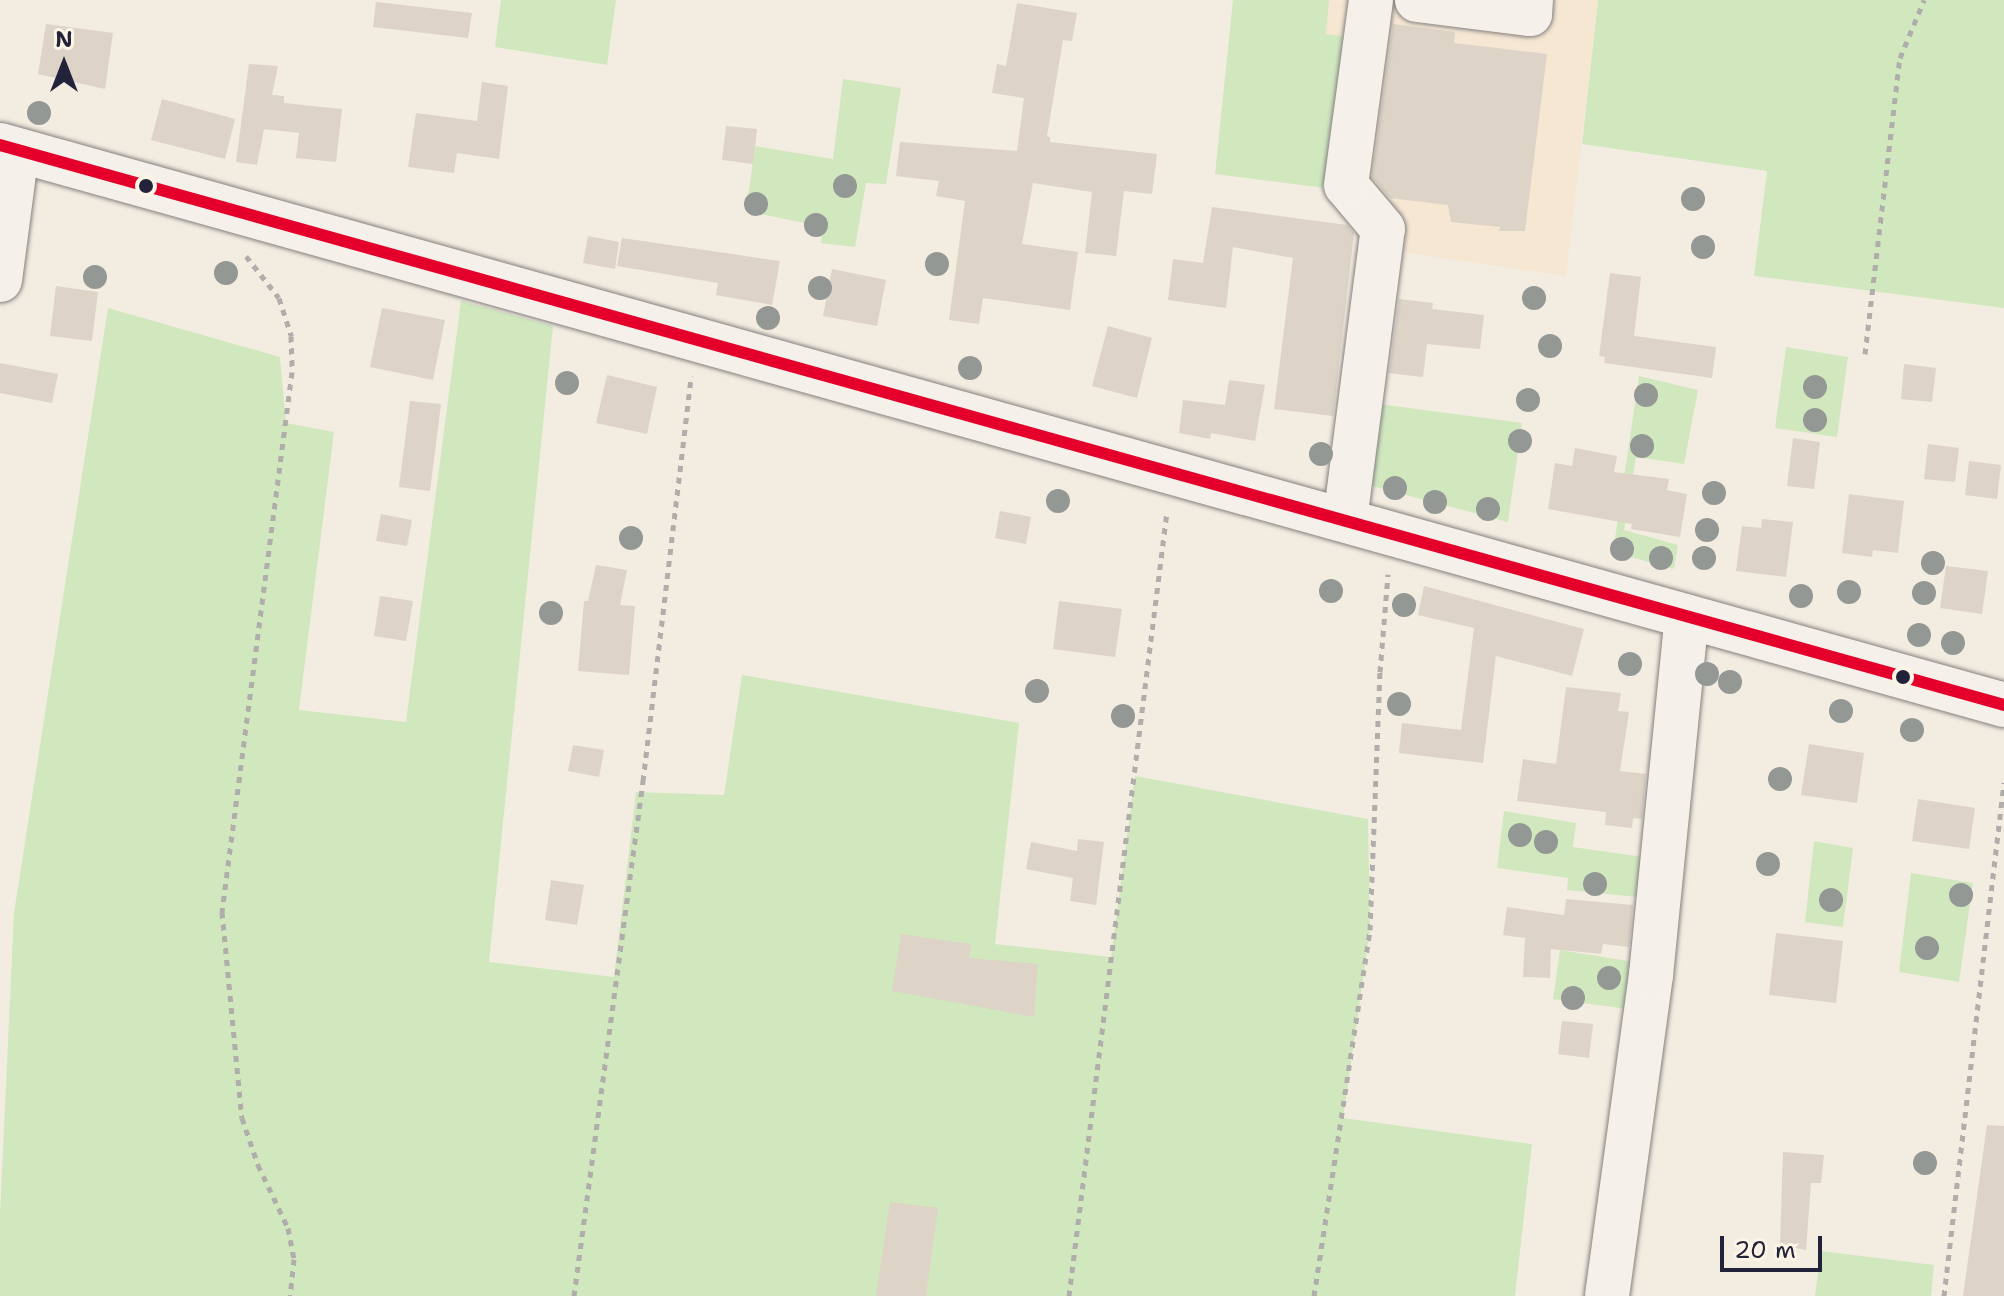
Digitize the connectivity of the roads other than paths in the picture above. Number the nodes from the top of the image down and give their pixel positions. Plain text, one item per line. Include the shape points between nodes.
1 (1371, 0) edge
2 (1417, 0) edge
3 (1531, 0) edge
4 (8, 148) edge
5 (0, 280) edge
6 (1345, 520) junction
7 (1687, 617) junction
8 (2004, 705) edge
9 (1607, 1296) edge

1 - 6 street via 1346,185 1383,229
2 - 3 street via 1530,14
4 - 5 street
4 - 6 street
6 - 7 street
7 - 8 street
7 - 9 street via 1651,975

